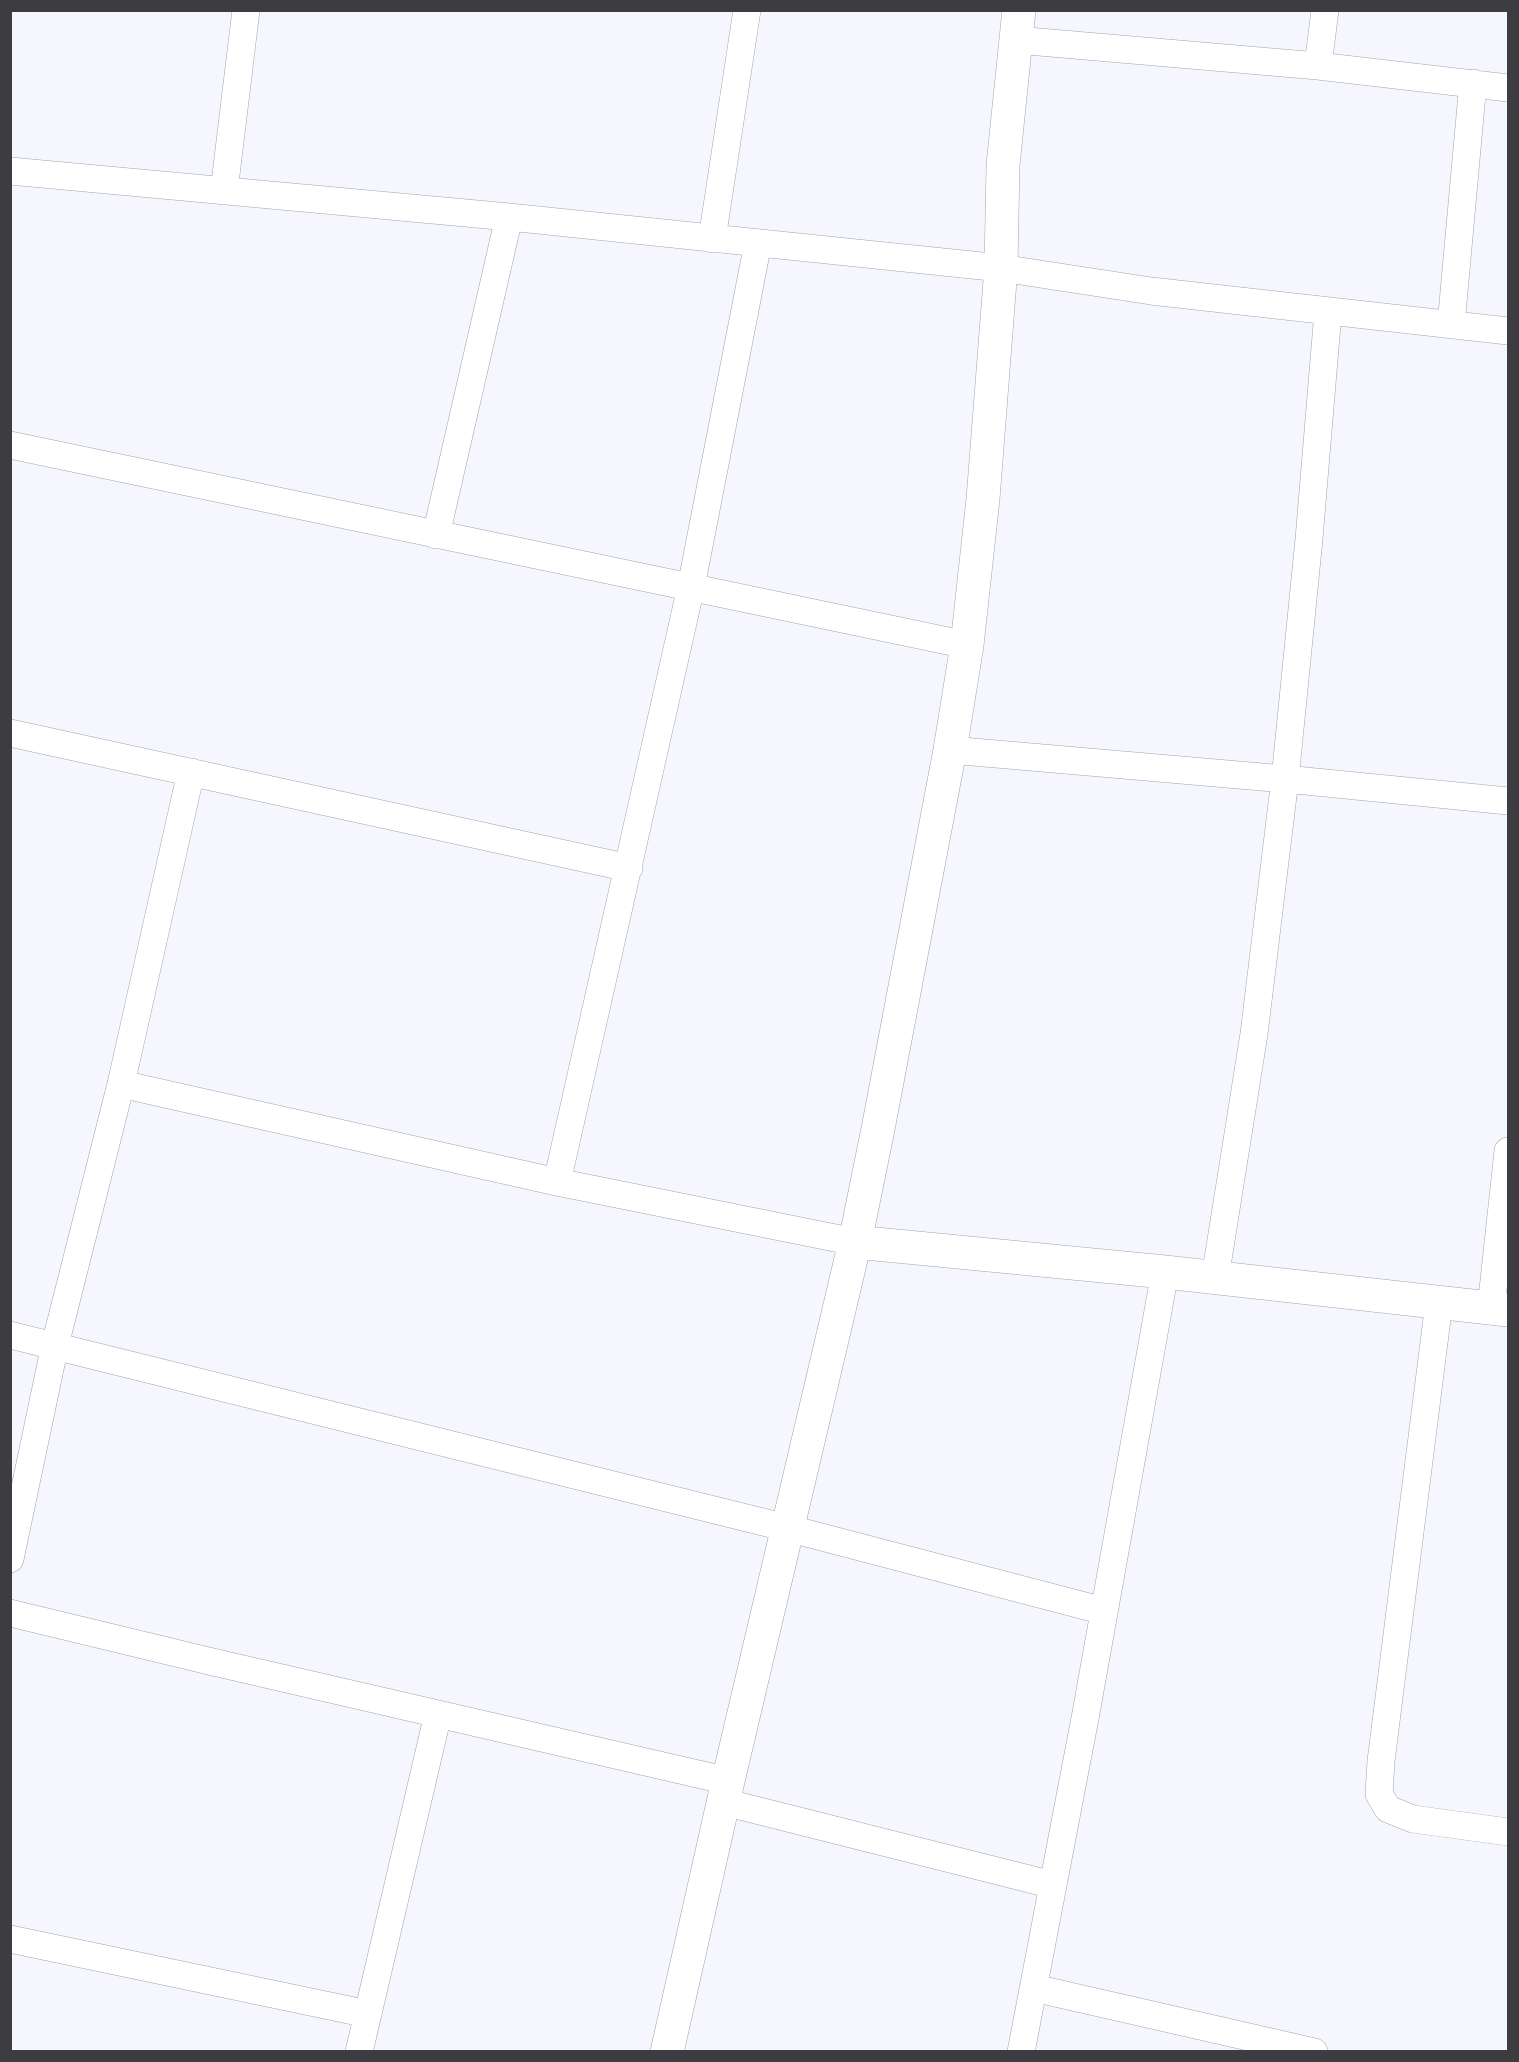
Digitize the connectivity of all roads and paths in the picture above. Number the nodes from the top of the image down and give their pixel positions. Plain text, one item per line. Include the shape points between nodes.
1 (246, 10) edge
2 (747, 10) edge
3 (1325, 10) edge
4 (1018, 25) edge
5 (1318, 66) junction
6 (1473, 83) junction
7 (1509, 88) edge
8 (10, 171) edge
9 (224, 191) junction
10 (509, 217) junction
11 (712, 239) junction
12 (758, 243) junction
13 (1001, 268) junction
14 (1328, 312) junction
15 (1451, 325) junction
16 (1509, 332) edge
17 (10, 445) edge
18 (436, 535) junction
19 (691, 587) junction
20 (967, 645) junction
21 (10, 733) edge
22 (950, 750) junction
23 (192, 772) junction
24 (1286, 779) junction
25 (1509, 801) edge
26 (629, 868) junction
27 (121, 1084) junction
28 (1509, 1151) edge
29 (557, 1182) junction
30 (855, 1242) junction
31 (1165, 1272) junction
32 (1215, 1278) junction
33 (1439, 1303) junction
34 (1500, 1309) edge
35 (10, 1335) edge
36 (55, 1345) junction
37 (787, 1528) junction
38 (10, 1559) edge
39 (1104, 1611) junction
40 (10, 1613) edge
41 (438, 1714) junction
42 (726, 1791) junction
43 (1509, 1832) edge
44 (1053, 1885) junction
45 (10, 1939) edge
46 (1034, 1988) junction
47 (368, 2014) junction
48 (359, 2052) edge
49 (667, 2052) edge
50 (1022, 2052) edge
51 (1314, 2052) edge

1 - 9 street
2 - 11 street
3 - 5 street
4 - 5 street
4 - 13 street via 1003,165
5 - 6 street
6 - 7 street
6 - 15 street
8 - 9 street
9 - 10 street
10 - 11 street
10 - 18 street
11 - 12 street
12 - 13 street
12 - 19 street
13 - 14 street
13 - 20 street
14 - 15 street
14 - 24 street
15 - 16 street
17 - 18 street
18 - 19 street
19 - 20 street
19 - 26 street
20 - 22 street
21 - 23 street
22 - 24 street
22 - 30 street
23 - 26 street
23 - 27 street
24 - 25 street
24 - 32 street via 1254,1034
26 - 29 street
27 - 29 street
27 - 36 street
28 - 34 street
29 - 30 street
30 - 31 street
30 - 37 street
31 - 32 street
31 - 39 street
32 - 33 street
33 - 34 street
33 - 43 street via 1379,1794 1388,1809 1413,1819
35 - 36 street
36 - 37 street
36 - 38 street
37 - 39 street
37 - 42 street
39 - 44 street
40 - 41 street
41 - 42 street
41 - 47 street
42 - 44 street
42 - 49 street
44 - 46 street
45 - 47 street
46 - 50 street
46 - 51 street
47 - 48 street

